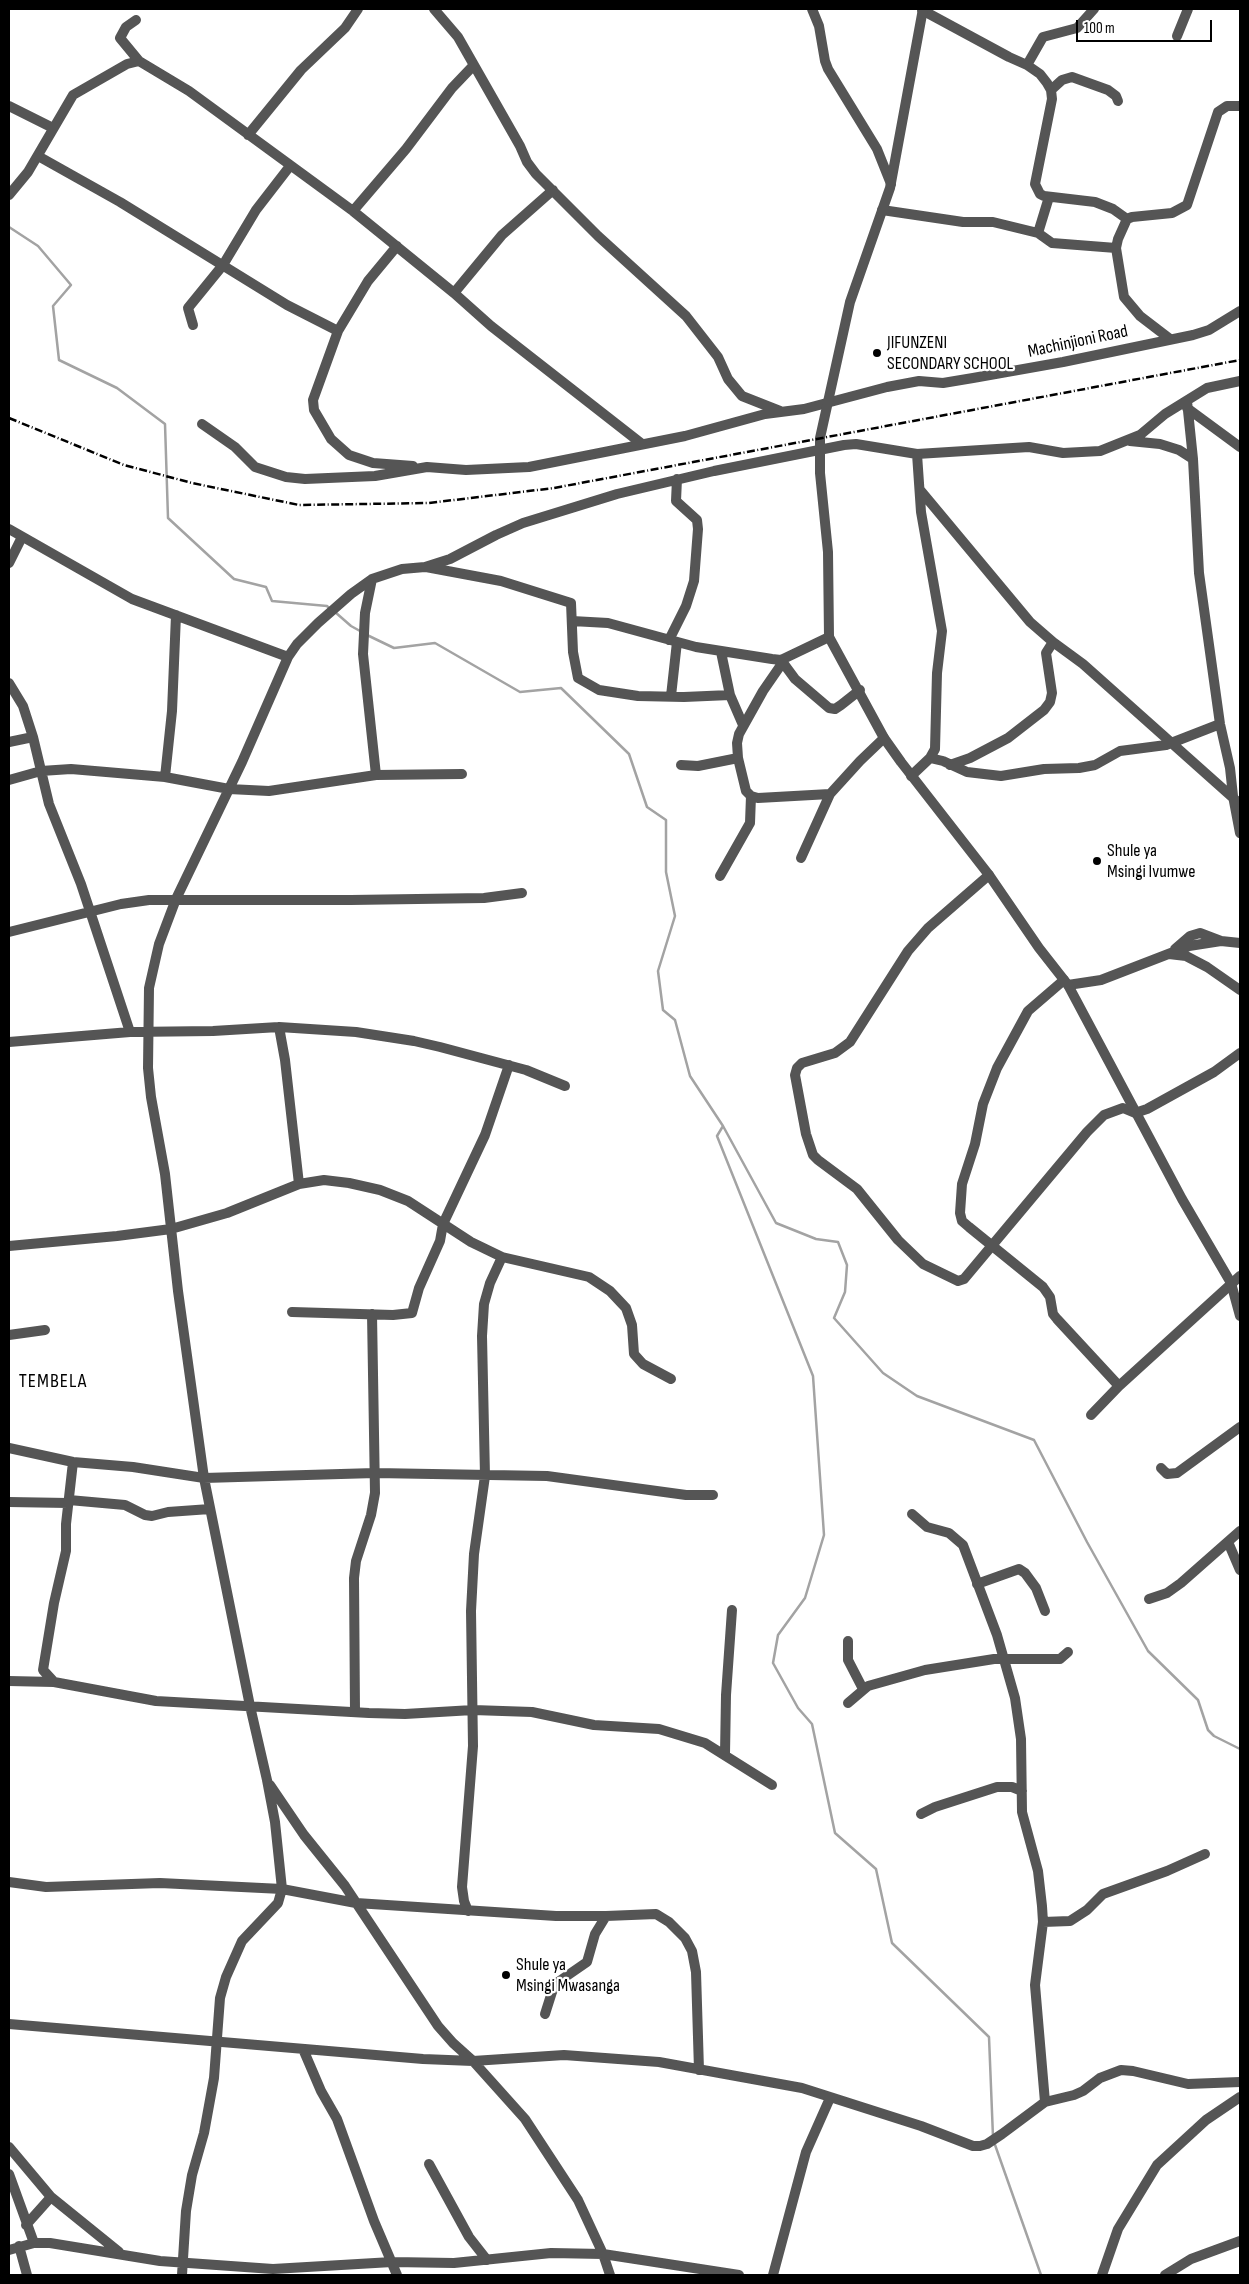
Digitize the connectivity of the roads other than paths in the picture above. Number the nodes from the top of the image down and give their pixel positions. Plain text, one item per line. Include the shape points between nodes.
1 (358, 9) edge
2 (434, 9) edge
3 (812, 9) edge
4 (922, 9) edge
5 (1094, 9) edge
6 (1188, 9) edge
7 (136, 20) dead end
8 (1177, 36) dead end
9 (139, 61) junction
10 (1027, 65) junction
11 (473, 66) junction
12 (1051, 90) junction
13 (1118, 101) dead end
14 (9, 106) edge
15 (1240, 106) edge
16 (53, 128) junction
17 (248, 135) junction
18 (38, 156) junction
19 (290, 166) junction
20 (890, 184) junction
21 (553, 190) junction
22 (9, 195) edge
23 (1049, 196) junction
24 (882, 210) junction
25 (353, 211) junction
26 (1127, 219) junction
27 (1038, 233) junction
28 (397, 246) junction
29 (1116, 248) junction
30 (223, 265) junction
31 (454, 294) junction
32 (1240, 311) edge
33 (193, 325) dead end
34 (338, 331) junction
35 (1170, 339) junction
36 (1240, 381) edge
37 (828, 402) junction
38 (1187, 404) junction
39 (784, 412) junction
40 (202, 424) dead end
41 (1130, 441) junction
42 (642, 444) junction
43 (1240, 447) edge
44 (819, 449) junction
45 (917, 454) junction
46 (1193, 459) junction
47 (427, 467) junction
48 (677, 479) junction
49 (920, 490) junction
50 (9, 529) edge
51 (22, 537) junction
52 (9, 563) edge
53 (425, 567) junction
54 (372, 579) junction
55 (176, 615) junction
56 (572, 621) junction
57 (829, 637) junction
58 (673, 641) junction
59 (1052, 642) junction
60 (721, 652) junction
61 (288, 657) junction
62 (782, 661) junction
63 (9, 683) edge
64 (860, 690) junction
65 (730, 695) junction
66 (671, 696) junction
67 (1220, 724) junction
68 (743, 725) junction
69 (33, 737) junction
70 (884, 738) junction
71 (9, 742) edge
72 (1171, 742) junction
73 (738, 758) junction
74 (930, 758) junction
75 (681, 765) dead end
76 (950, 765) junction
77 (41, 771) junction
78 (462, 774) dead end
79 (376, 775) junction
80 (165, 776) junction
81 (911, 776) junction
82 (9, 780) edge
83 (229, 789) junction
84 (830, 794) junction
85 (751, 796) junction
86 (1233, 796) junction
87 (1240, 804) edge
88 (1240, 833) edge
89 (801, 858) dead end
90 (720, 876) dead end
91 (989, 876) junction
92 (522, 894) dead end
93 (176, 899) junction
94 (89, 912) junction
95 (9, 932) edge
96 (1240, 943) edge
97 (1170, 952) junction
98 (1066, 982) junction
99 (1240, 990) edge
100 (279, 1027) junction
101 (130, 1032) junction
102 (148, 1033) junction
103 (9, 1042) edge
104 (1240, 1053) edge
105 (509, 1065) junction
106 (565, 1086) dead end
107 (1135, 1113) junction
108 (299, 1184) junction
109 (443, 1224) junction
110 (170, 1228) junction
111 (9, 1246) edge
112 (994, 1246) junction
113 (502, 1257) junction
114 (1240, 1276) edge
115 (1231, 1283) junction
116 (292, 1312) dead end
117 (372, 1314) junction
118 (1240, 1316) edge
119 (46, 1330) dead end
120 (9, 1335) edge
121 (671, 1379) dead end
122 (1119, 1386) junction
123 (1091, 1415) dead end
124 (1240, 1427) edge
125 (9, 1448) edge
126 (72, 1462) junction
127 (1161, 1468) dead end
128 (375, 1473) junction
129 (485, 1476) junction
130 (204, 1478) junction
131 (713, 1495) dead end
132 (9, 1502) edge
133 (69, 1502) junction
134 (210, 1509) junction
135 (912, 1514) dead end
136 (1240, 1531) edge
137 (1228, 1542) junction
138 (1240, 1570) edge
139 (977, 1584) junction
140 (1150, 1599) dead end
141 (732, 1610) dead end
142 (1045, 1611) dead end
143 (848, 1641) dead end
144 (1068, 1652) dead end
145 (1004, 1659) junction
146 (43, 1670) junction
147 (28, 1680) junction
148 (9, 1681) edge
149 (54, 1682) junction
150 (863, 1689) junction
151 (848, 1703) dead end
152 (250, 1706) junction
153 (472, 1710) junction
154 (355, 1712) junction
155 (725, 1754) junction
156 (267, 1780) junction
157 (772, 1785) dead end
158 (1022, 1790) junction
159 (922, 1814) dead end
160 (1205, 1854) dead end
161 (9, 1882) edge
162 (282, 1889) junction
163 (356, 1903) junction
164 (468, 1911) junction
165 (606, 1916) junction
166 (1043, 1922) junction
167 (545, 2014) dead end
168 (9, 2024) edge
169 (218, 2040) junction
170 (304, 2049) junction
171 (473, 2061) junction
172 (698, 2070) junction
173 (1240, 2082) edge
174 (1240, 2097) edge
175 (830, 2098) junction
176 (1045, 2102) junction
177 (9, 2146) edge
178 (429, 2164) dead end
179 (9, 2174) edge
180 (51, 2197) junction
181 (26, 2225) junction
182 (1240, 2241) edge
183 (34, 2243) junction
184 (19, 2246) junction
185 (9, 2250) edge
186 (122, 2254) junction
187 (603, 2254) junction
188 (487, 2260) junction
189 (183, 2262) junction
190 (392, 2262) junction
191 (338, 2265) junction
192 (309, 2272) edge
193 (27, 2275) edge
194 (182, 2275) edge
195 (345, 2275) edge
196 (397, 2275) edge
197 (610, 2275) edge
198 (739, 2275) edge
199 (773, 2275) edge
200 (1102, 2275) edge
201 (1165, 2275) edge

1 - 17 street via 345,28 301,70
2 - 11 street via 458,37
3 - 20 street via 828,69 877,149
4 - 10 street
4 - 20 street
5 - 10 street via 1077,28 1043,37
6 - 8 street
7 - 9 street via 126,26 120,38
9 - 16 street via 127,64 73,95
9 - 17 street via 189,91
10 - 12 street via 1040,74
11 - 21 street via 527,162
11 - 25 street
12 - 13 street via 1062,80 1072,77 1108,90
12 - 23 street via 1051,106 1035,187 1040,194
14 - 16 street
15 - 26 street via 1227,106 1218,112 1187,205 1172,213
16 - 18 street
17 - 19 street
18 - 22 street
18 - 30 street
19 - 25 street
19 - 30 street via 256,210
20 - 24 street
21 - 31 street via 502,235
21 - 39 street via 686,316 718,357 728,380 742,396
23 - 26 street via 1104,205
23 - 27 street
24 - 27 street via 963,222 993,222
24 - 37 street via 850,302
25 - 28 street
26 - 29 street
27 - 29 street via 1052,243
28 - 31 street
28 - 34 street via 368,281
29 - 35 street via 1124,297 1140,316
30 - 33 street via 188,308
30 - 34 street via 286,305
31 - 42 street
32 - 35 street, Machinjioni Road via 1209,330
34 - 47 street via 313,400 314,410 331,439 356,459
35 - 37 street, Machinjioni Road via 973,378 943,383 919,381
36 - 38 street via 1208,388
37 - 39 street, Machinjioni Road
37 - 44 street
38 - 41 street via 1165,414
38 - 43 street
38 - 46 street
39 - 42 street, Machinjioni Road
40 - 47 street via 235,447 255,467 286,477 375,476
41 - 45 street via 1087,453 1059,453 1029,447
41 - 46 street via 1160,444
42 - 47 street, Machinjioni Road via 520,468 466,470
44 - 45 street via 856,444
44 - 48 street
44 - 57 street via 828,552
45 - 49 street
46 - 67 street via 1199,573
48 - 53 street via 523,523 450,559
48 - 58 street via 676,501 696,520 698,529 694,581
49 - 59 street via 1030,622
49 - 74 street via 942,631 937,735
50 - 51 street
51 - 52 street
51 - 55 street via 132,599
53 - 54 street via 402,569
53 - 56 street via 501,581 566,601 572,605
54 - 61 street via 318,623
54 - 79 street via 365,613 363,654
55 - 61 street
55 - 80 street via 172,711
56 - 58 street via 608,623
56 - 66 street via 578,678 599,690 618,694
57 - 62 street
57 - 64 street
58 - 60 street
58 - 66 street
59 - 72 street via 1083,664
59 - 76 street via 1046,653 1052,693 1044,710 1008,738
60 - 62 street
60 - 65 street
61 - 83 street
62 - 64 street via 795,679 830,708 841,705
62 - 68 street
63 - 69 street via 22,706
64 - 70 street
65 - 66 street
65 - 68 street
67 - 72 street
67 - 86 street
68 - 73 street via 737,743
69 - 71 street
69 - 77 street
70 - 81 street
70 - 84 street
72 - 76 street via 1120,750 1095,765 1001,776 967,772
72 - 86 street
73 - 75 street via 698,766
73 - 85 street via 746,791
74 - 76 street
74 - 81 street
77 - 80 street via 71,769
77 - 82 street
77 - 94 street via 49,804
78 - 79 street
79 - 83 street via 276,790
80 - 83 street
81 - 91 street
83 - 93 street
84 - 85 street
84 - 89 street
85 - 90 street via 750,823
86 - 87 street
86 - 88 street
91 - 98 street
91 - 112 street via 928,928 908,951 850,1042 835,1053 802,1063 795,1075 813,1154 857,1189 917,1259 958,1281 972,1272
92 - 93 street via 484,898 351,900
93 - 94 street via 149,900
93 - 102 street via 159,944 149,988
94 - 95 street
94 - 101 street
96 - 97 street via 1221,941
97 - 98 street via 1101,980
97 - 99 street via 1207,967
98 - 107 street
98 - 112 street via 1039,1001 1024,1018 997,1068 983,1104 962,1184 960,1213 962,1221
100 - 102 street
100 - 105 street via 414,1040
100 - 108 street
101 - 102 street
101 - 103 street
102 - 110 street via 150,1087 166,1174
104 - 107 street via 1162,1102
105 - 106 street
105 - 109 street via 485,1135
107 - 112 street via 1122,1108 1114,1110 1096,1123 1012,1220
107 - 115 street
108 - 109 street via 324,1180 380,1190 408,1201
108 - 110 street via 227,1213
109 - 113 street
109 - 117 street via 440,1241 419,1288 412,1313
110 - 111 street
110 - 130 street
112 - 122 street via 1043,1287 1050,1297 1053,1314
113 - 121 street via 574,1272 596,1282 626,1308 632,1325 634,1354 642,1364
113 - 129 street via 484,1304
114 - 115 street
115 - 118 street
115 - 122 street
116 - 117 street
117 - 128 street
119 - 120 street
122 - 123 street
124 - 127 street via 1177,1473 1167,1474
125 - 126 street
126 - 130 street
126 - 133 street
128 - 129 street
128 - 130 street
128 - 154 street via 372,1516 356,1561 354,1578
129 - 131 street via 547,1476 686,1495
129 - 153 street via 472,1583
130 - 134 street
132 - 133 street
133 - 134 street via 125,1505 152,1516
133 - 146 street via 64,1561
134 - 152 street
135 - 139 street via 927,1527 949,1534 963,1545
136 - 137 street
137 - 138 street
137 - 140 street via 1168,1593
139 - 142 street via 1019,1569 1036,1588
139 - 145 street
141 - 155 street
143 - 150 street via 848,1660
144 - 145 street via 1060,1659
145 - 150 street via 924,1670 879,1681
145 - 158 street via 1019,1717
146 - 147 street
146 - 149 street
147 - 148 street
147 - 149 street
149 - 152 street via 156,1701
150 - 151 street
152 - 154 street
152 - 156 street
153 - 154 street via 405,1714
153 - 155 street via 532,1712 594,1725 659,1729 705,1743
153 - 164 street via 473,1746 462,1887
155 - 157 street
156 - 162 street via 278,1840
156 - 163 street
158 - 159 street via 996,1787
158 - 166 street via 1025,1826 1038,1871
160 - 166 street via 1103,1894 1070,1921
161 - 162 street via 40,1887 160,1883
162 - 163 street
162 - 169 street via 278,1903 242,1941 232,1961 220,1998
163 - 164 street
163 - 171 street via 438,2026
164 - 165 street
165 - 167 street via 595,1934 587,1962 558,1982
165 - 172 street via 656,1914 685,1938 692,1951 696,1972
166 - 176 street via 1035,1985
168 - 169 street
169 - 170 street
169 - 189 street via 204,2133 186,2211
170 - 171 street
170 - 190 street via 337,2119
171 - 172 street via 581,2056 659,2062
171 - 187 street via 525,2119 578,2200
172 - 175 street via 794,2086
173 - 176 street via 1188,2084 1121,2070 1100,2078 1074,2095
174 - 200 street via 1206,2120 1157,2165 1118,2229
175 - 176 street via 921,2126 972,2146 987,2144
175 - 199 street via 806,2152
177 - 180 street
178 - 188 street via 469,2237
179 - 181 street
180 - 181 street
180 - 186 street
181 - 183 street
182 - 201 street via 1191,2259
183 - 184 street
183 - 186 street
184 - 185 street
184 - 193 street
186 - 189 street
187 - 188 street via 551,2254
187 - 197 street
187 - 198 street
188 - 190 street via 422,2264
189 - 192 street
189 - 194 street
190 - 191 street
190 - 196 street
191 - 192 street
191 - 195 street

